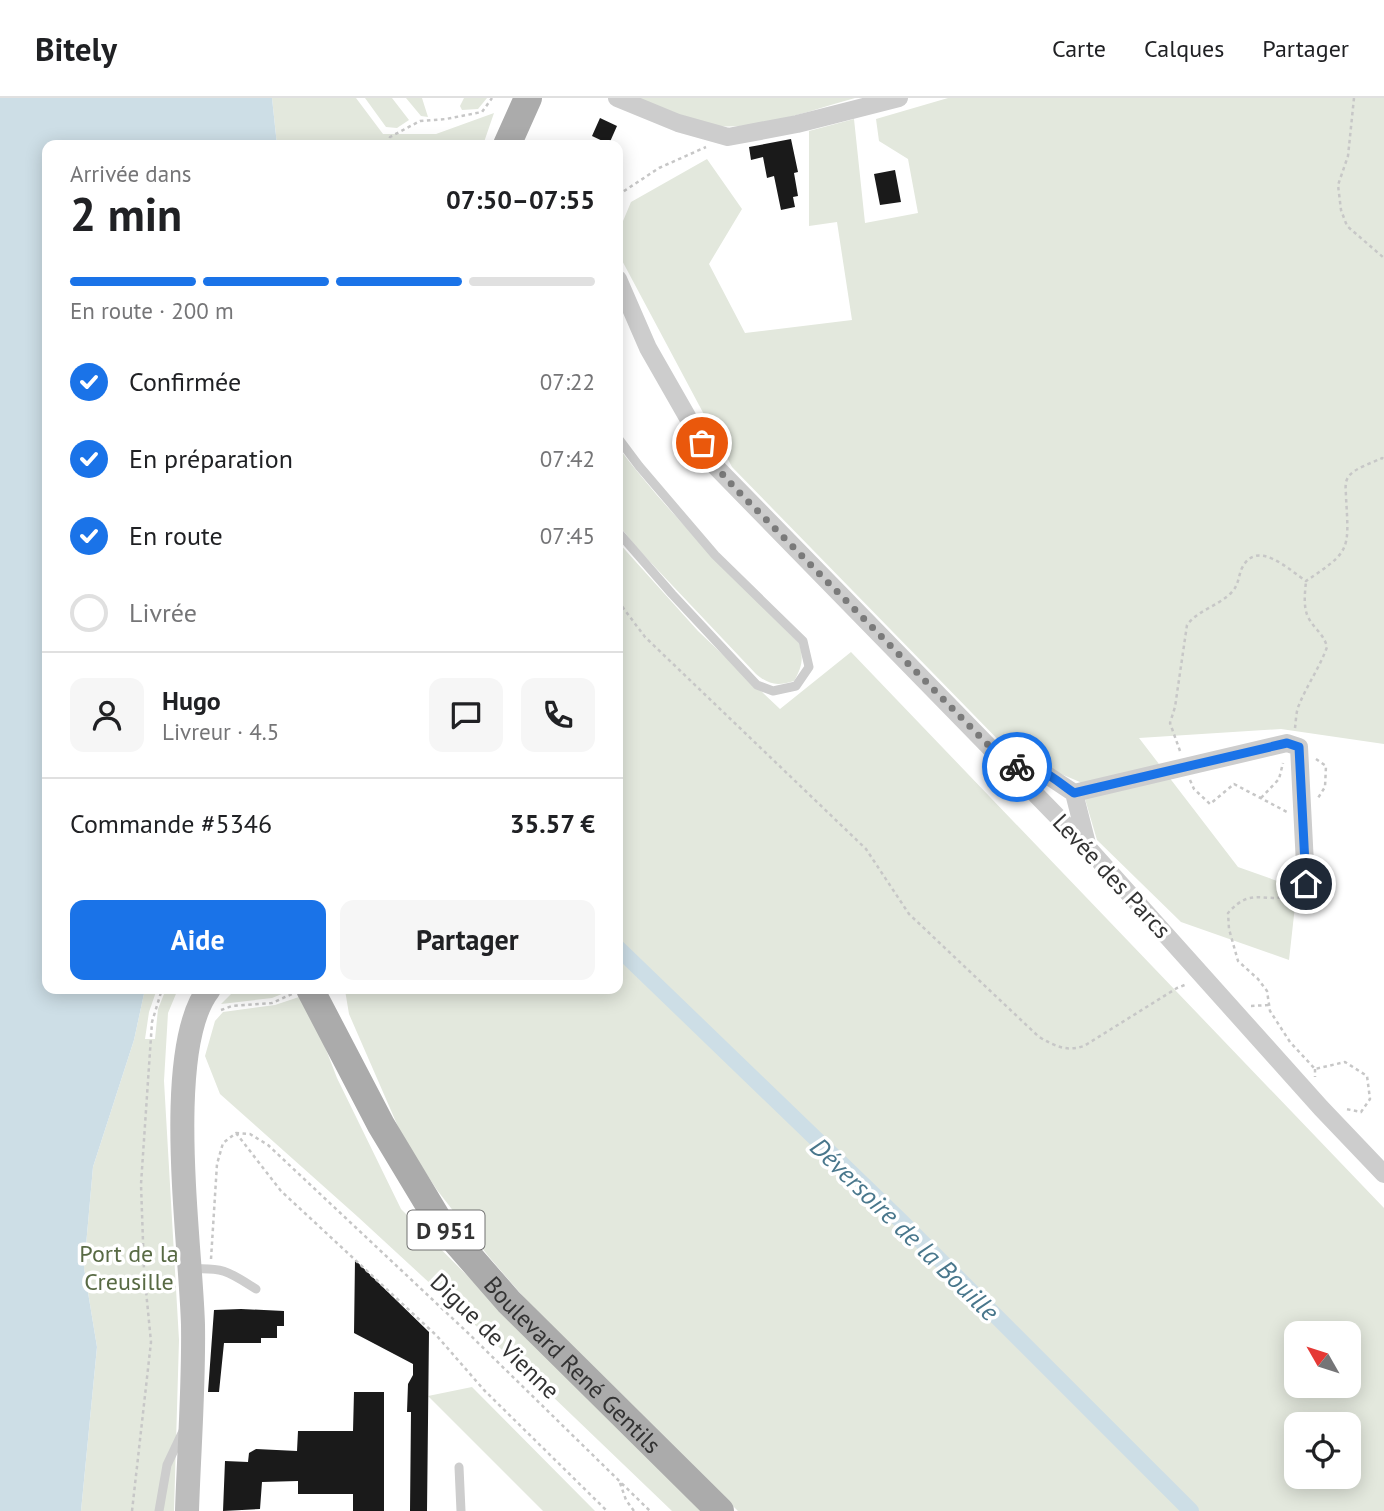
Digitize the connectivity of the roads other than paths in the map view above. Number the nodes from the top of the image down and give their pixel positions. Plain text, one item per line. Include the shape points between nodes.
1 (515, 98) edge
2 (528, 98) edge
3 (617, 98) edge
4 (899, 98) edge
5 (505, 140) edge
6 (507, 140) edge
7 (623, 290) edge
8 (623, 444) edge
9 (623, 538) edge
10 (1012, 769) junction
11 (1074, 793) junction
12 (1087, 848) junction
13 (1306, 884) road end
14 (222, 994) edge
15 (311, 994) edge
16 (332, 994) edge
17 (212, 1000) edge
18 (190, 1035) junction
19 (349, 1066) junction
20 (1384, 1174) edge
21 (200, 1269) junction
22 (256, 1289) dead end
23 (191, 1415) junction
24 (459, 1467) dead end
25 (159, 1511) edge
26 (187, 1511) edge
27 (461, 1511) edge
28 (720, 1511) edge

1 - 5 main road
2 - 6 main road
3 - 4 street via 728,137
7 - 10 street, Levée des Parcs via 648,348 716,467
8 - 9 lane via 715,555 803,640 809,667 796,686 773,691 757,685
10 - 11 street via 1021,765 1038,769
10 - 12 street, Levée des Parcs
11 - 12 street
11 - 13 street via 1293,745
12 - 20 street, Levée des Parcs
14 - 18 main road
15 - 19 main road, Boulevard René Gentils / D 951
16 - 19 main road, Boulevard René Gentils / D 951
17 - 18 main road via 195,1012
18 - 21 main road via 183,1092 185,1190
19 - 28 main road, Boulevard René Gentils / D 951 via 440,1223 509,1302
21 - 22 lane via 226,1270
21 - 23 main road
23 - 25 lane via 167,1465
23 - 26 main road
24 - 27 lane

